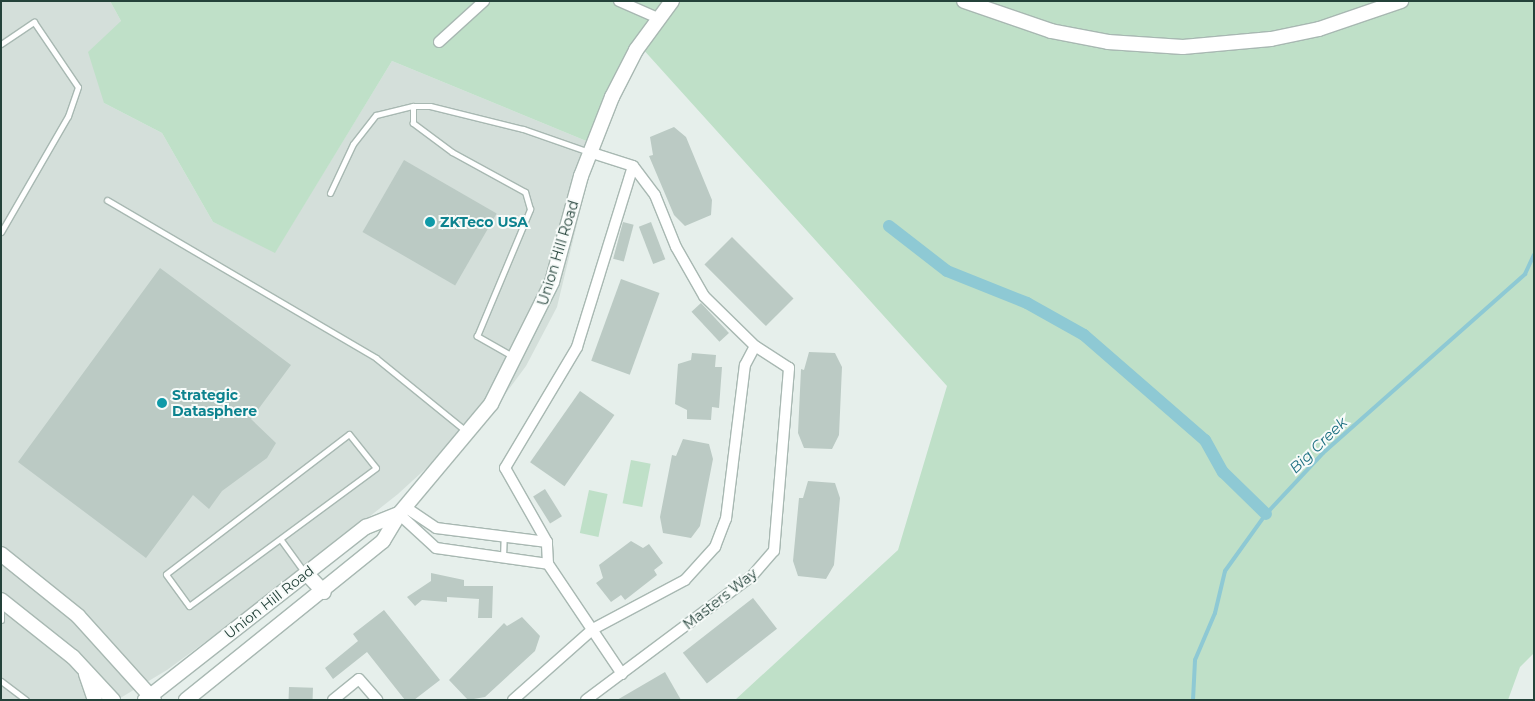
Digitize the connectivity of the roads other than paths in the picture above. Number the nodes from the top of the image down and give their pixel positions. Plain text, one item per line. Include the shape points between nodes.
1 (484, 1) edge
2 (619, 1) edge
3 (672, 1) edge
4 (964, 1) edge
5 (1401, 1) edge
6 (658, 18) junction
7 (439, 42) dead end
8 (1, 44) edge
9 (413, 106) junction
10 (589, 152) junction
11 (633, 166) junction
12 (330, 193) dead end
13 (106, 200) dead end
14 (1, 232) edge
15 (755, 346) junction
16 (517, 358) junction
17 (469, 434) junction
18 (402, 511) junction
19 (436, 528) junction
20 (504, 534) junction
21 (281, 540) junction
22 (547, 542) junction
23 (436, 548) junction
24 (1, 554) edge
25 (503, 558) junction
26 (548, 564) junction
27 (306, 573) junction
28 (324, 592) junction
29 (1, 600) edge
30 (1, 611) edge
31 (1, 620) edge
32 (593, 630) junction
33 (86, 670) junction
34 (622, 674) junction
35 (1, 681) edge
36 (150, 698) edge
37 (26, 700) edge
38 (95, 700) edge
39 (113, 700) edge
40 (186, 700) edge
41 (333, 700) edge
42 (377, 700) edge
43 (513, 700) edge
44 (586, 700) edge

1 - 7 street
2 - 6 street
3 - 6 street, Union Hill Road
4 - 5 street via 1050,31 1116,43 1183,47 1271,39 1319,29
6 - 10 street, Union Hill Road via 623,75
8 - 14 lane via 34,22 78,87 68,116
9 - 10 lane via 430,106 523,129
9 - 12 lane via 376,115 353,144
9 - 16 lane via 413,123 452,152 525,192 530,209 476,336
10 - 11 street
10 - 16 street, Union Hill Road via 552,282
11 - 15 street, Masters Way via 655,195 676,247 704,296
11 - 22 street via 577,347 505,468
13 - 17 lane via 376,358
15 - 32 street via 744,365 726,519 715,547 685,580
15 - 34 street, Masters Way via 789,368 774,550 752,576
16 - 17 street, Union Hill Road
17 - 18 street, Union Hill Road
18 - 19 street
18 - 23 street
18 - 27 street, Union Hill Road via 366,528
18 - 28 street, Union Hill Road via 383,541
19 - 20 street
19 - 23 street
20 - 22 street via 531,543
20 - 25 lane
21 - 21 lane via 376,468 349,434 166,574 189,606
21 - 27 lane
22 - 26 street
23 - 25 street
24 - 36 street via 78,616
25 - 26 street
26 - 32 street
27 - 28 street
27 - 36 street, Union Hill Road
28 - 40 street, Union Hill Road
29 - 33 street
30 - 31 lane
32 - 34 street
32 - 43 street
33 - 38 street
33 - 39 street
34 - 44 street
35 - 37 lane
41 - 42 street via 360,679

